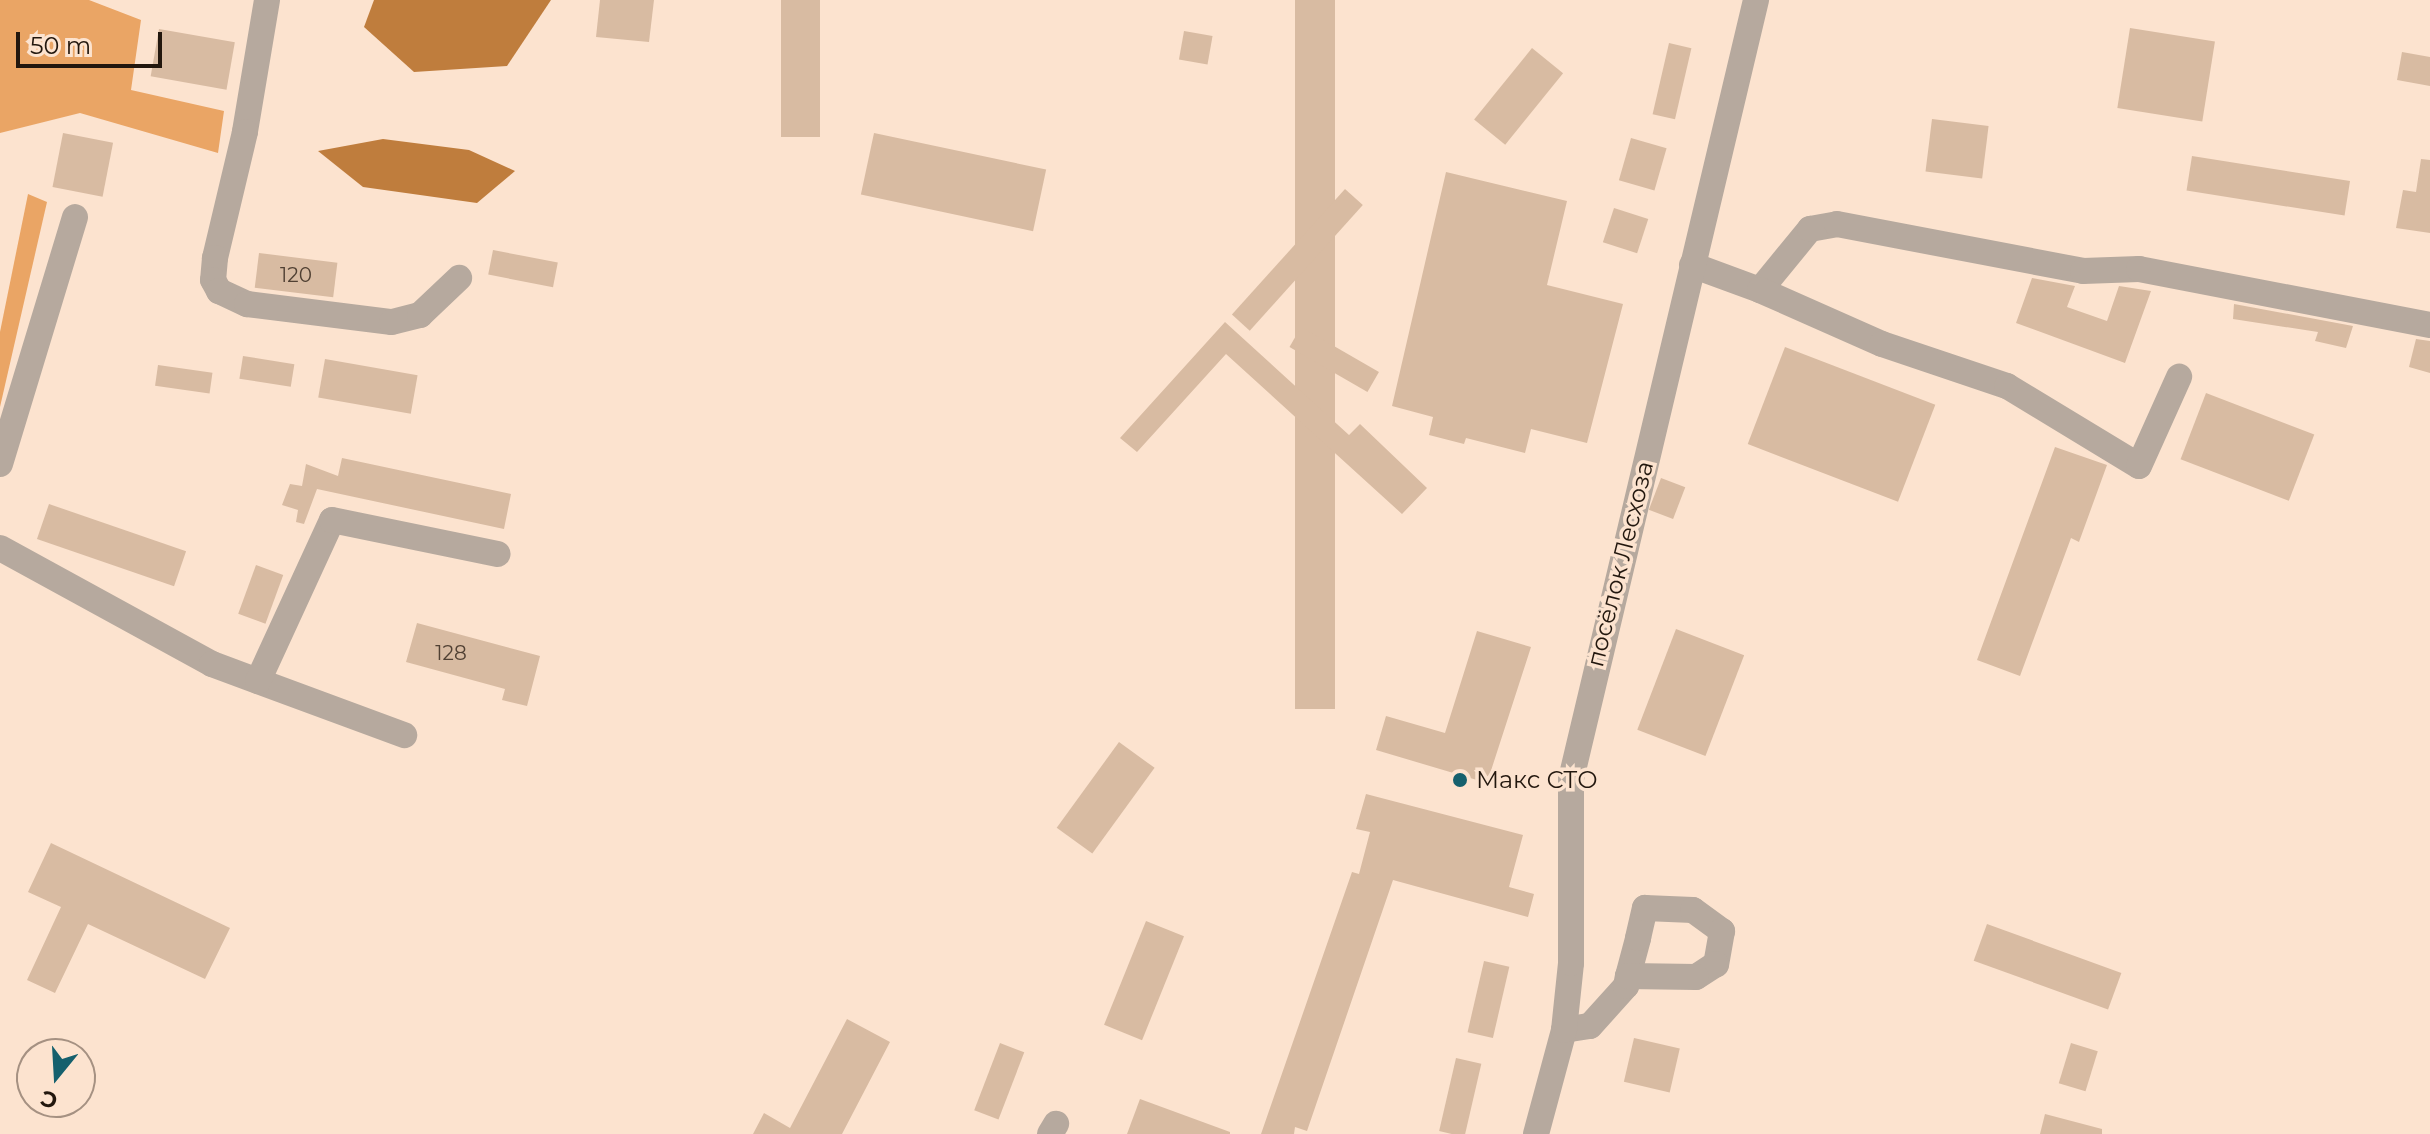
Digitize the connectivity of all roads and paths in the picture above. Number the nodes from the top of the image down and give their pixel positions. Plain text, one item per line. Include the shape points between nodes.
1 (267, 0) edge
2 (1756, 0) edge
3 (75, 217) dead end
4 (1692, 265) junction
5 (459, 278) dead end
6 (1760, 290) junction
7 (2430, 325) edge
8 (2179, 377) dead end
9 (0, 464) edge
10 (0, 548) edge
11 (498, 554) dead end
12 (258, 681) junction
13 (404, 735) dead end
14 (1628, 976) dead end
15 (1564, 1030) junction
16 (1536, 1134) edge

1 - 5 street via 245,132 215,258 213,280 219,291 247,304 392,322 420,315
2 - 4 street, посёлок Лесхоза
3 - 9 street
4 - 6 street
4 - 15 street, посёлок Лесхоза via 1571,779 1571,963
6 - 7 street via 1810,229 1837,224 2083,271 2139,269
6 - 8 street via 1882,344 2007,386 2139,466
10 - 12 street via 212,664
11 - 12 street via 332,520
12 - 13 street
14 - 15 street via 1626,986 1590,1026
15 - 16 street, посёлок Лесхоза

